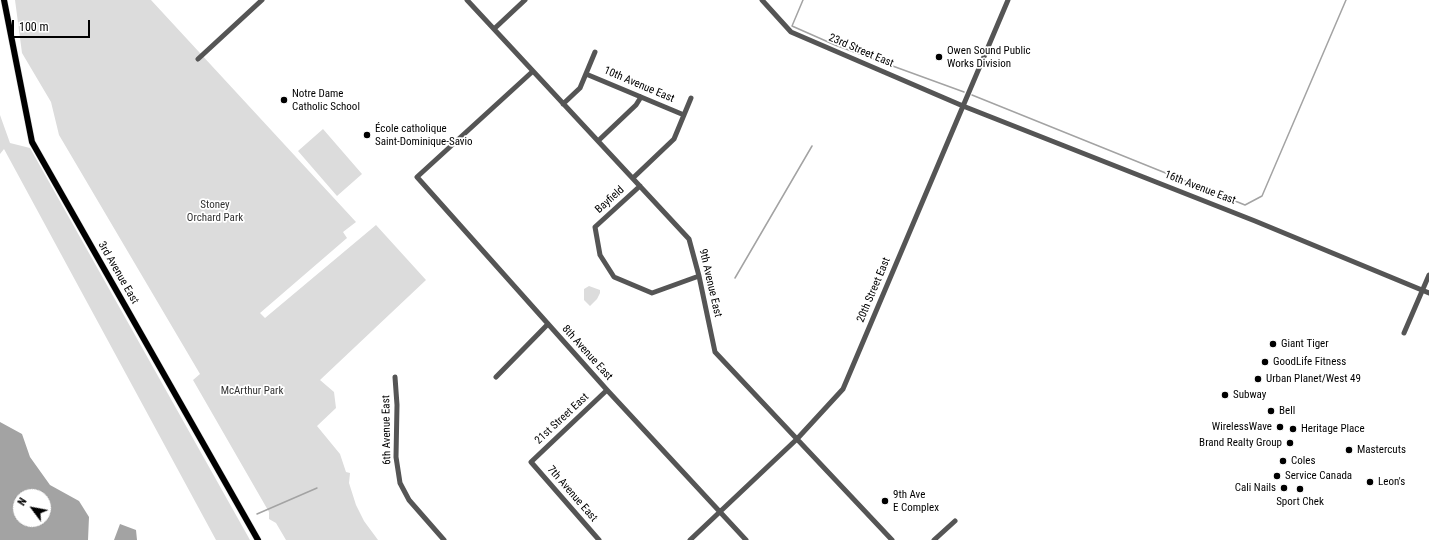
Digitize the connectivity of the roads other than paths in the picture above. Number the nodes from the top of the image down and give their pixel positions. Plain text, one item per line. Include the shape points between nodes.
1 (4, 0) edge
2 (262, 0) edge
3 (467, 0) edge
4 (525, 0) edge
5 (762, 0) edge
6 (1008, 0) edge
7 (494, 29) junction
8 (595, 52) dead end
9 (198, 59) dead end
10 (532, 72) junction
11 (586, 74) junction
12 (641, 97) junction
13 (691, 98) dead end
14 (563, 104) junction
15 (962, 106) junction
16 (684, 115) junction
17 (598, 141) junction
18 (633, 178) junction
19 (640, 186) junction
20 (1429, 275) edge
21 (700, 276) junction
22 (1423, 290) junction
23 (1429, 292) edge
24 (548, 324) junction
25 (1404, 333) dead end
26 (395, 377) dead end
27 (496, 377) dead end
28 (607, 390) junction
29 (797, 440) junction
30 (531, 462) joint
31 (720, 512) junction
32 (955, 521) dead end
33 (258, 540) edge
34 (444, 540) edge
35 (599, 540) edge
36 (690, 540) edge
37 (746, 540) edge
38 (892, 540) edge
39 (934, 540) edge

1 - 33 main road, 3rd Avenue East via 32,142
2 - 9 street
3 - 7 street, 9th Avenue East
4 - 7 street
5 - 15 street, 23rd Street East via 791,32
6 - 15 street, 20th Street East
7 - 10 street, 9th Avenue East
8 - 11 street
10 - 14 street, 9th Avenue East
10 - 24 street, 8th Avenue East via 417,177
11 - 12 street, 10th Avenue East
11 - 14 street via 580,88
12 - 16 street, 10th Avenue East
12 - 17 street via 636,105
13 - 16 street
14 - 17 street, 9th Avenue East
15 - 22 street, 16th Avenue East via 1255,220
15 - 29 street, 20th Street East via 842,389
16 - 18 street via 674,139
17 - 18 street, 9th Avenue East
18 - 19 street, 9th Avenue East
19 - 21 street, 9th Avenue East via 689,238
19 - 21 street, Bayfield via 595,227 600,255 614,277 652,293
20 - 22 street
21 - 29 street, 9th Avenue East via 715,352
22 - 23 street, 16th Avenue East
22 - 25 street
24 - 27 street
24 - 28 street, 8th Avenue East
26 - 34 street, 6th Avenue East via 396,458 400,482 408,500
28 - 30 street, 21st Street East
28 - 31 street, 8th Avenue East
29 - 31 street, 20th Street East
29 - 38 street, 9th Avenue East
30 - 35 street, 7th Avenue East
31 - 36 street, 20th Street East
31 - 37 street, 8th Avenue East
32 - 39 street

